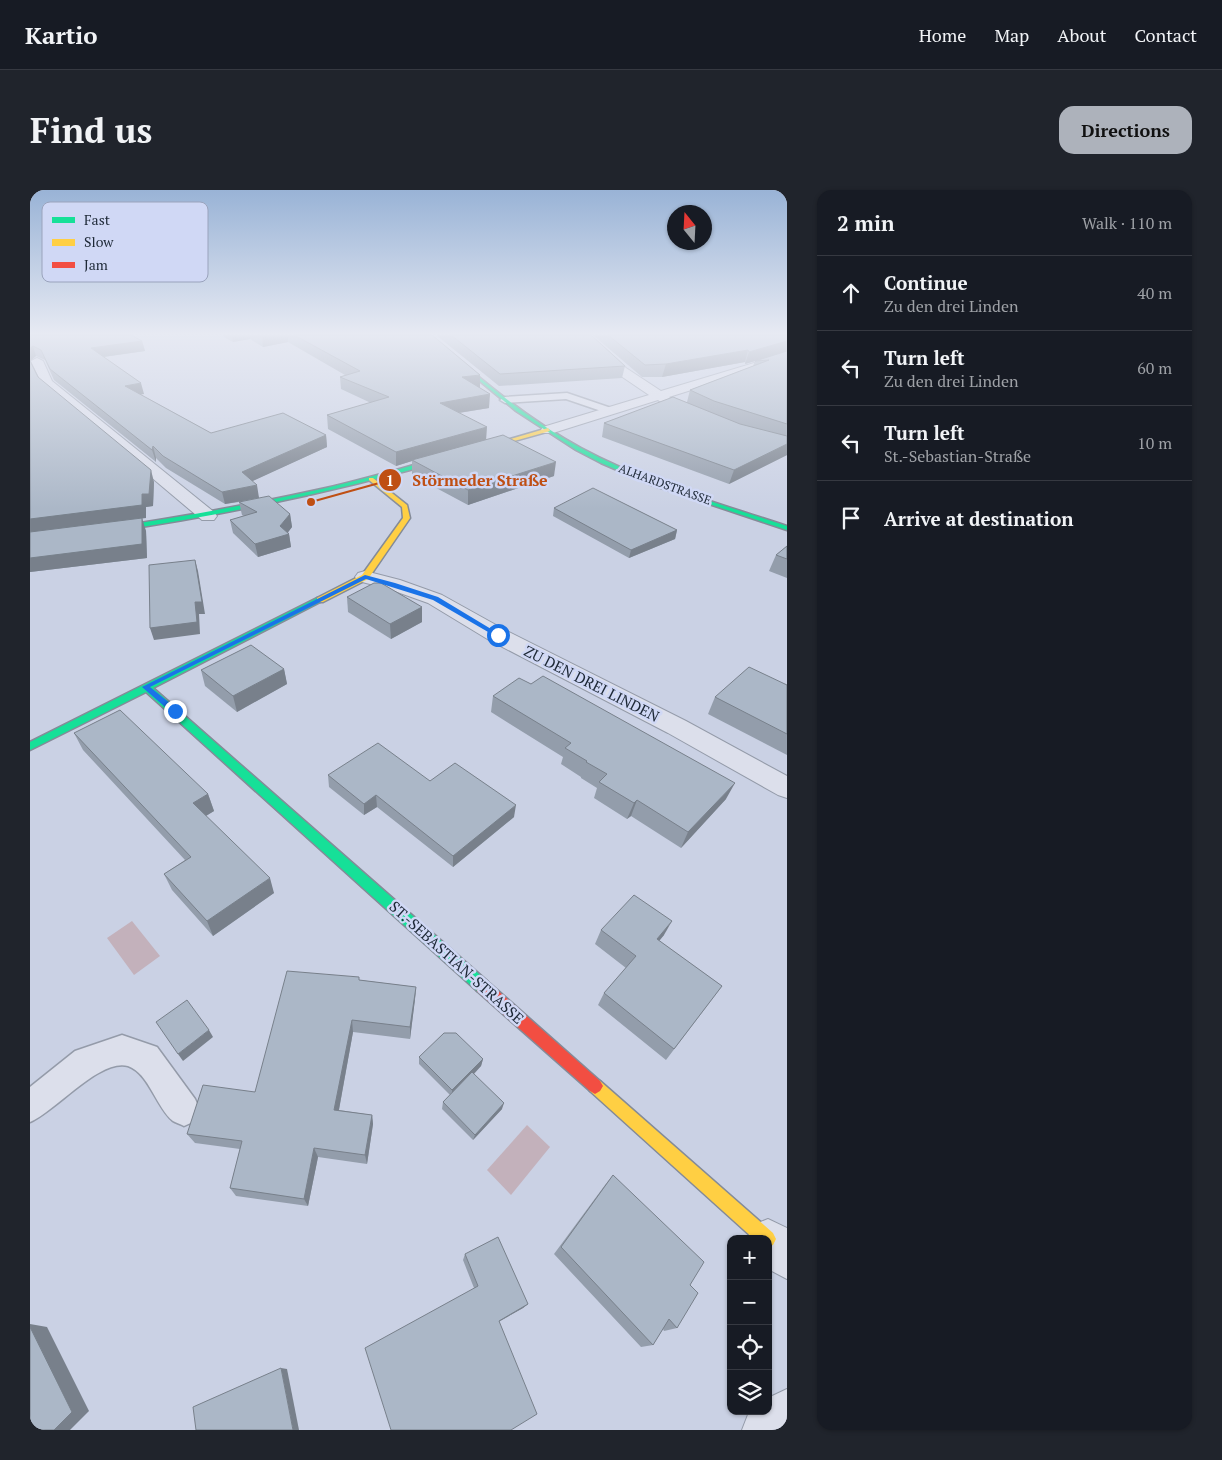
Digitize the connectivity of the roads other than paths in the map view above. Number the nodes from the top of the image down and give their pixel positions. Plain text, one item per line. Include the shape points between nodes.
1 (58, 393) edge
2 (496, 393) edge
3 (653, 393) edge
4 (667, 393) edge
5 (657, 396) junction
6 (505, 400) junction
7 (678, 407) edge
8 (610, 411) junction
9 (548, 430) junction
10 (371, 479) junction
11 (208, 516) junction
12 (787, 528) edge
13 (94, 532) edge
14 (365, 577) junction
15 (146, 687) junction
16 (30, 746) edge
17 (787, 788) edge
18 (30, 1106) edge
19 (184, 1110) dead end
20 (763, 1235) edge
21 (772, 1243) edge
22 (787, 1257) edge
23 (787, 1414) edge
24 (766, 1430) edge

1 - 11 street
2 - 6 main road, ALHARDSTRASSE
3 - 5 street
4 - 5 street
5 - 7 street
5 - 8 street
6 - 8 lane via 567,396
6 - 9 main road, ALHARDSTRASSE
8 - 9 street
9 - 10 main road
9 - 12 main road, ALHARDSTRASSE via 610,464 644,478
10 - 11 main road
10 - 14 main road via 405,506 407,518
11 - 13 main road
14 - 15 main road
14 - 17 street, ZU DEN DREI LINDEN via 436,599
15 - 16 main road
15 - 20 main road, ST.-SEBASTIAN-STRASSE
18 - 19 lane via 86,1062 122,1050 146,1057
21 - 22 street, ST.-SEBASTIAN-STRASSE
23 - 24 street

